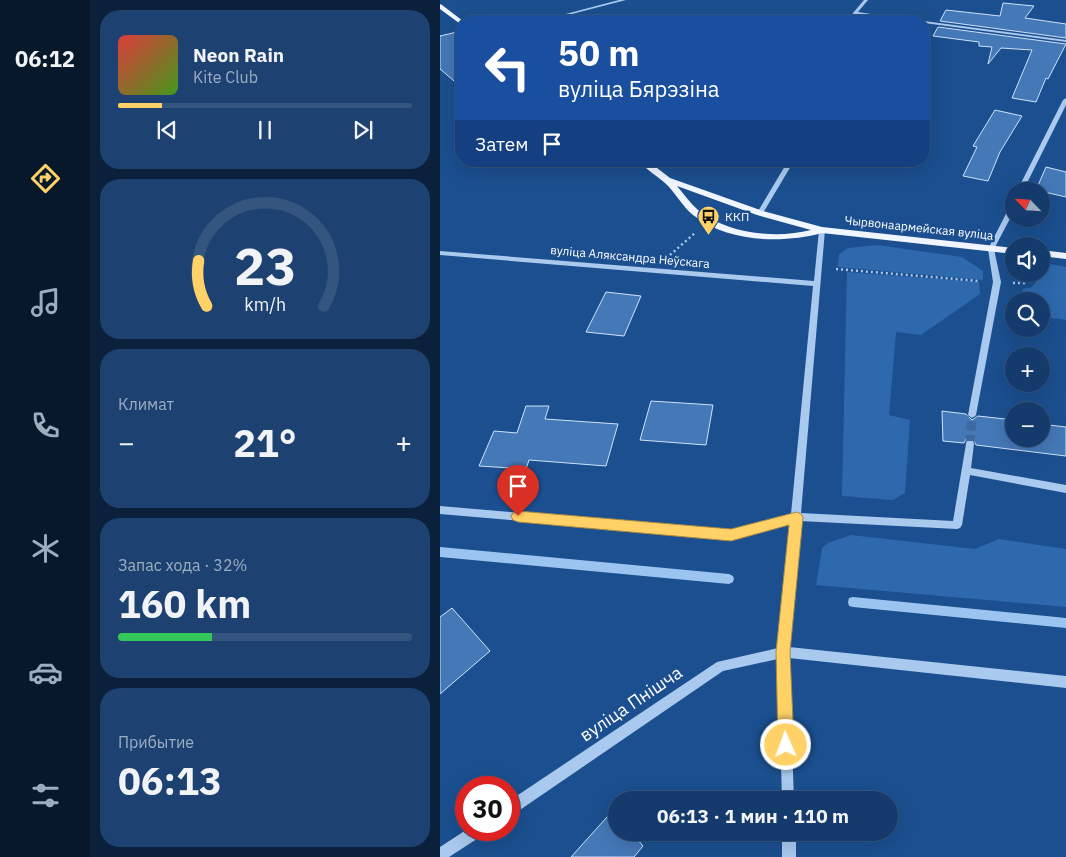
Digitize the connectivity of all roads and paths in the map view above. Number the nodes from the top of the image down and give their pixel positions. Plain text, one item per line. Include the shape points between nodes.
1 (624, 0) edge
2 (866, 0) edge
3 (440, 6) edge
4 (855, 13) joint
5 (565, 15) edge
6 (870, 15) edge
7 (455, 17) edge
8 (930, 23) edge
9 (1066, 41) edge
10 (1066, 100) edge
11 (650, 167) edge
12 (787, 167) edge
13 (665, 179) junction
14 (1025, 182) edge
15 (760, 213) junction
16 (709, 221) junction
17 (1005, 222) edge
18 (822, 230) junction
19 (991, 249) junction
20 (1005, 250) edge
21 (440, 253) edge
22 (1050, 254) edge
23 (1066, 256) edge
24 (678, 258) dead end
25 (819, 267) junction
26 (996, 282) junction
27 (1025, 282) edge
28 (817, 284) junction
29 (972, 415) tunnel mouth
30 (970, 444) tunnel mouth
31 (967, 471) junction
32 (1066, 489) edge
33 (440, 510) edge
34 (797, 517) junction
35 (783, 652) junction
36 (1066, 682) edge
37 (788, 791) edge
38 (520, 802) edge
39 (462, 841) edge
40 (788, 841) edge
41 (440, 856) edge
42 (789, 857) edge

1 - 5 street
2 - 4 street
3 - 7 main road
4 - 6 street
8 - 9 street
10 - 14 street
11 - 13 main road, Чырвонаармейская вуліца
12 - 15 street
13 - 15 main road, Чырвонаармейская вуліца
13 - 16 main road, Чырвонаармейская вуліца via 696,213
15 - 18 main road, Чырвонаармейская вуліца
16 - 18 main road, Чырвонаармейская вуліца via 762,236 808,235
16 - 24 path via 668,257
17 - 19 street
18 - 19 main road, Чырвонаармейская вуліца
18 - 25 street
19 - 20 main road, Чырвонаармейская вуліца
19 - 26 street
21 - 28 street, вуліца Аляксандра Неўскага
22 - 23 main road
25 - 26 path
25 - 28 street
26 - 27 path
26 - 29 street
28 - 34 street
30 - 31 street
31 - 32 street
31 - 34 street via 957,525
33 - 34 street via 731,535
34 - 35 street
35 - 36 street, вуліца Пнішча
35 - 37 street
35 - 38 street, вуліца Пнішча via 721,666
39 - 41 street
40 - 42 street

